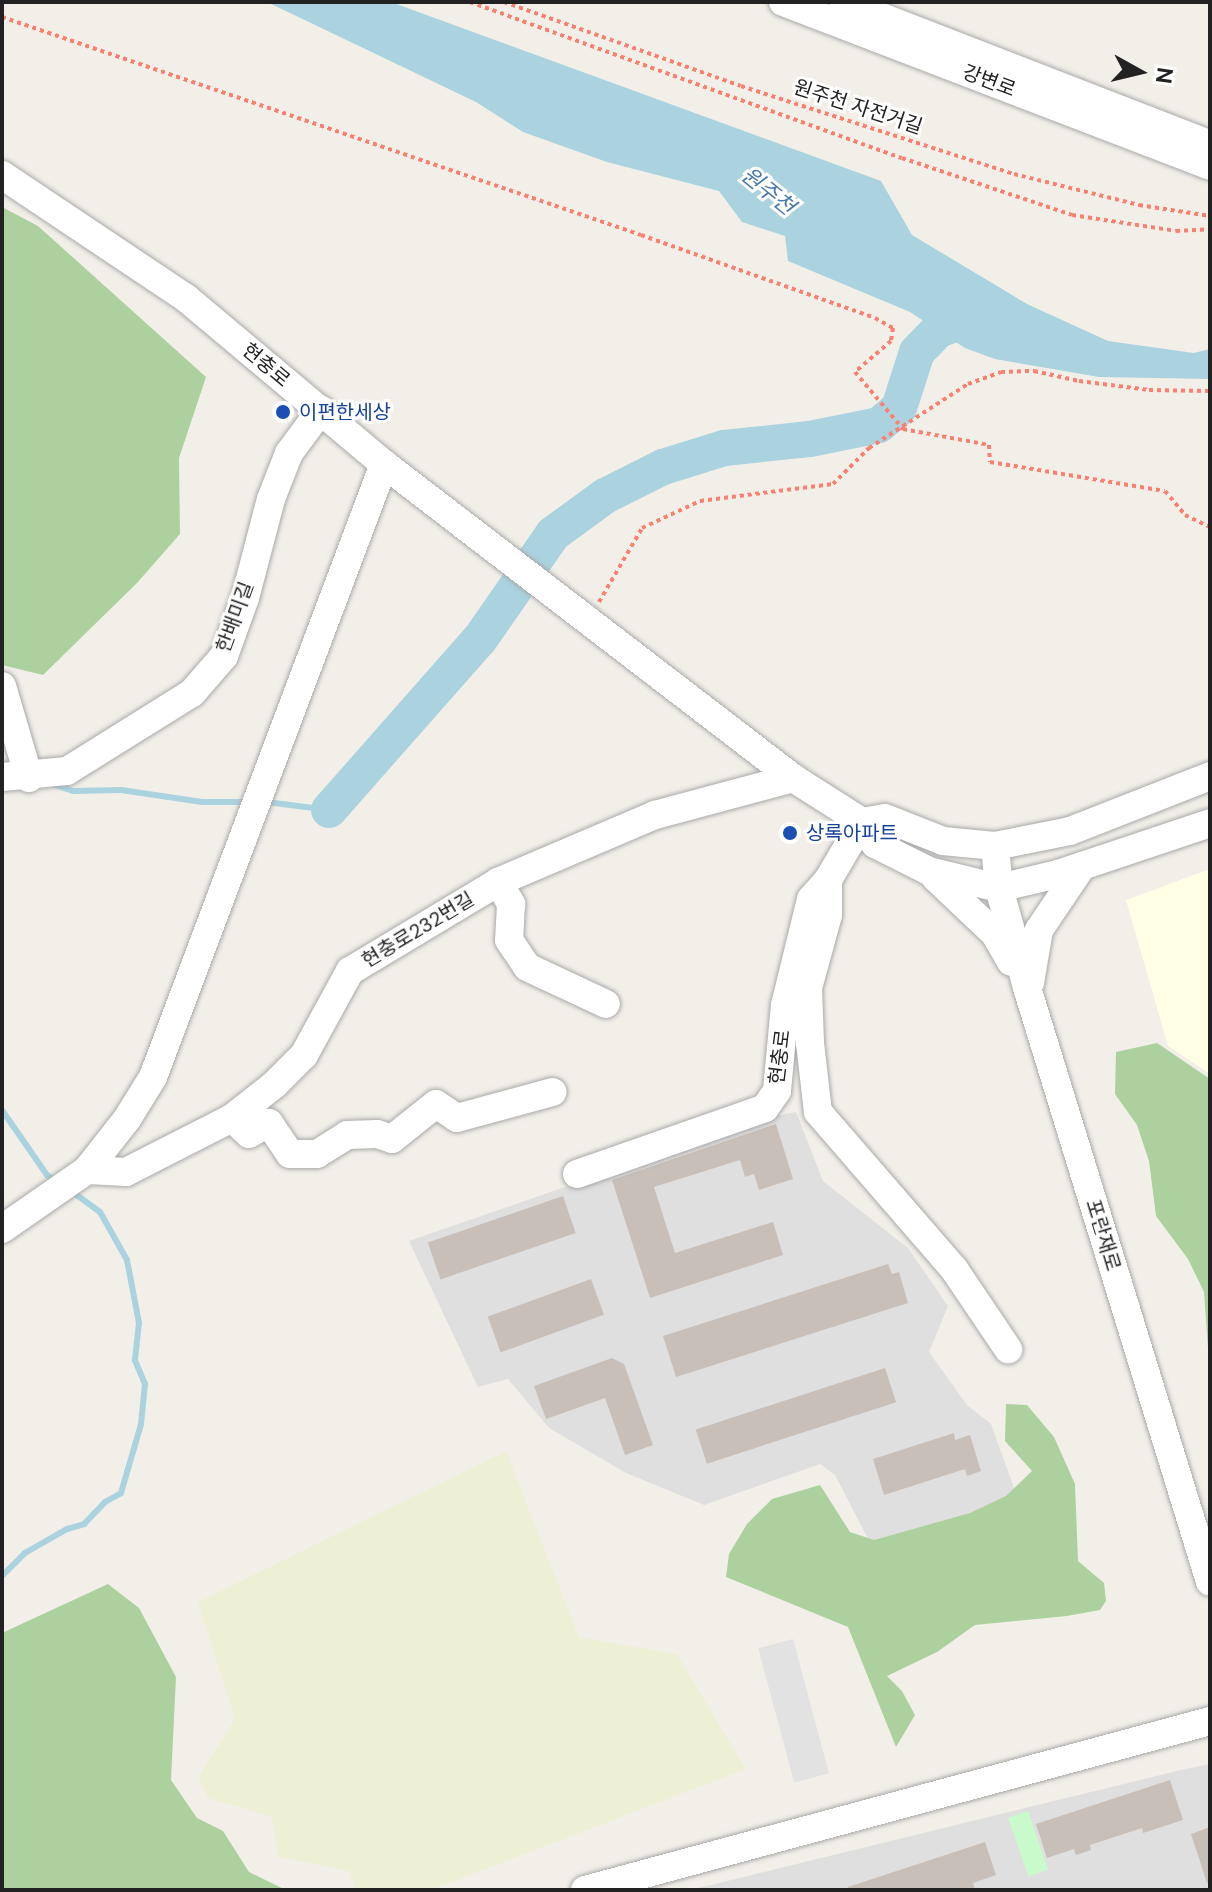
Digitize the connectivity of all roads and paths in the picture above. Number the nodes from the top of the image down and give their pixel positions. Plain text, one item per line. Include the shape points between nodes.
1 (470, 2) edge
2 (504, 2) edge
3 (783, 2) edge
4 (843, 2) edge
5 (2, 17) edge
6 (1205, 157) edge
7 (2, 175) edge
8 (1210, 216) edge
9 (1210, 229) edge
10 (1210, 391) edge
11 (321, 410) junction
12 (903, 429) junction
13 (384, 464) junction
14 (1210, 527) edge
15 (582, 616) junction
16 (2, 686) edge
17 (1210, 776) edge
18 (16, 778) edge
19 (793, 778) junction
20 (862, 822) junction
21 (1210, 823) edge
22 (995, 846) junction
23 (1082, 866) junction
24 (929, 871) junction
25 (828, 880) junction
26 (498, 882) junction
27 (999, 888) junction
28 (1028, 991) junction
29 (606, 1004) dead end
30 (553, 1092) dead end
31 (232, 1118) junction
32 (83, 1173) junction
33 (577, 1174) dead end
34 (2, 1229) edge
35 (1008, 1349) dead end
36 (1210, 1582) edge
37 (1210, 1721) edge
38 (585, 1890) edge

1 - 9 path via 1072,215 1176,231
2 - 8 path, 원주천 자전거길 via 1014,174 1139,205
3 - 6 street, 강변로
4 - 6 street, 강변로
5 - 12 path via 875,318 893,328 891,341 855,372
7 - 11 street, 현충로 via 186,298
10 - 12 path via 1001,372 968,384
11 - 13 street, 현충로
11 - 18 street, 한배미길 via 289,453 224,656 192,693 79,764 67,771
12 - 14 path via 989,445 990,462 1165,491 1185,515
12 - 15 path via 869,448 833,484 700,501 642,528
13 - 15 street, 현충로
13 - 32 street via 153,1077
15 - 19 street
16 - 18 street, 한배미길
17 - 22 street via 1070,831
19 - 20 street
19 - 26 street, 현충로232번길 via 655,815
20 - 22 street via 885,818 943,841
20 - 24 street via 875,844
20 - 25 street, 현충로
21 - 23 street
22 - 27 street, 포란재로
23 - 27 street
23 - 28 street via 1039,930
24 - 27 street
24 - 28 street via 995,934
25 - 33 street, 현충로 via 811,899 798,943 785,1005 777,1091 765,1108
25 - 35 street via 828,915 808,988 818,1112 954,1269
26 - 29 street, 현충로232번길 via 511,904 509,940 527,967
26 - 31 street, 현충로232번길 via 350,971 304,1055
27 - 28 street, 포란재로
28 - 36 street, 포란재로
30 - 31 street via 457,1118 436,1104 392,1139 347,1135 317,1154 290,1154 269,1123 249,1134
31 - 32 street, 현충로232번길 via 126,1172
32 - 34 street
37 - 38 street

